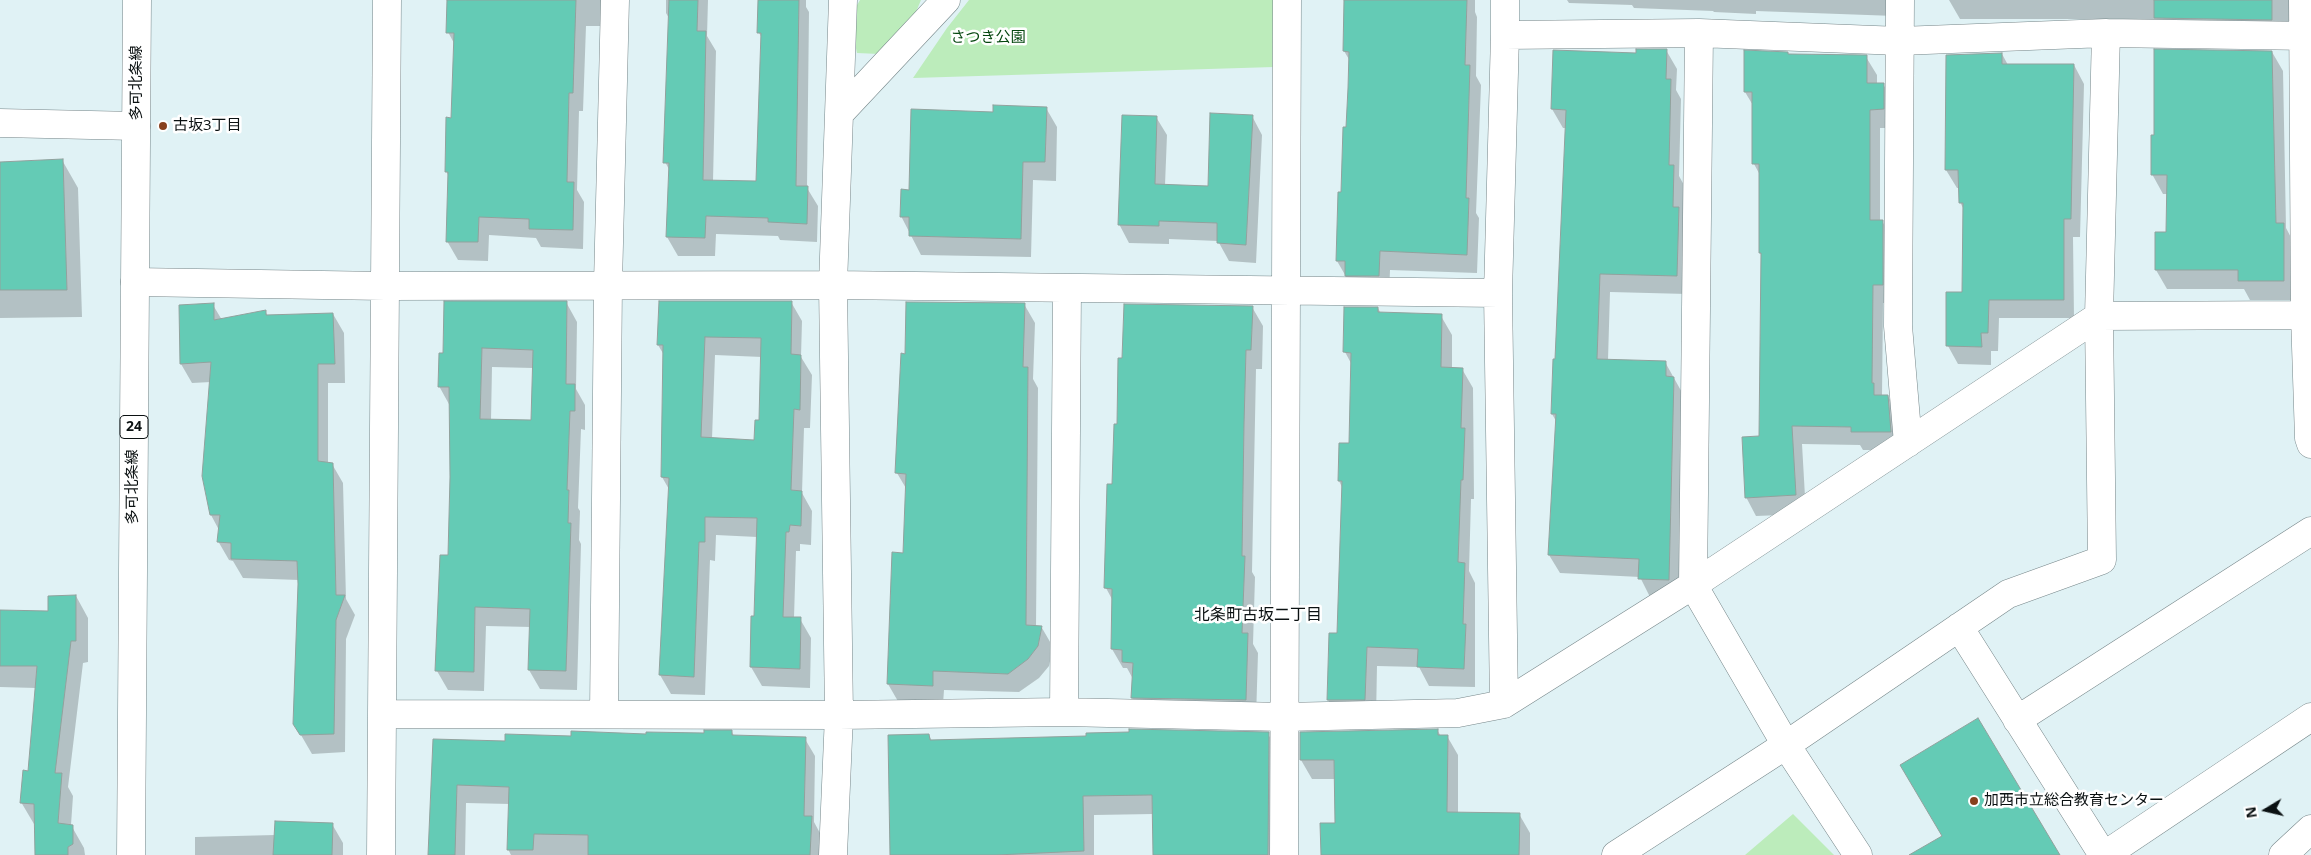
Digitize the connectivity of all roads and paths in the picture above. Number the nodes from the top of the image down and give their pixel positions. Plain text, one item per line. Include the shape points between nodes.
1 (137, 0) edge
2 (387, 0) edge
3 (615, 0) edge
4 (844, 0) edge
5 (946, 0) edge
6 (1287, 0) edge
7 (1505, 0) edge
8 (1900, 0) edge
9 (2304, 0) edge
10 (1699, 33) junction
11 (2106, 33) junction
12 (1505, 35) junction
13 (2307, 36) edge
14 (1900, 41) junction
15 (840, 113) junction
16 (0, 122) edge
17 (136, 126) junction
18 (135, 282) junction
19 (608, 284) junction
20 (833, 284) junction
21 (385, 286) junction
22 (1067, 289) junction
23 (1285, 290) junction
24 (1498, 293) junction
25 (2305, 315) junction
26 (2099, 316) junction
27 (1908, 443) junction
28 (2311, 444) edge
29 (2311, 531) edge
30 (1693, 585) junction
31 (1959, 628) junction
32 (1504, 704) junction
33 (1064, 712) junction
34 (383, 714) junction
35 (604, 714) junction
36 (839, 715) junction
37 (1284, 717) junction
38 (2311, 718) edge
39 (2018, 720) junction
40 (1786, 745) junction
41 (2311, 829) edge
42 (131, 855) edge
43 (381, 855) edge
44 (833, 855) edge
45 (1284, 855) edge
46 (1616, 855) edge
47 (1858, 855) edge
48 (2104, 855) edge
49 (2284, 855) edge

1 - 17 street, 多可北条線 / 24
2 - 21 street
3 - 19 street
4 - 15 street
5 - 15 street
6 - 23 street
7 - 12 street
8 - 14 street
9 - 13 street
10 - 12 street
10 - 14 street
10 - 30 street
11 - 13 street
11 - 14 street
11 - 26 street
12 - 24 street
13 - 25 street
14 - 27 street via 1898,326
15 - 20 street
16 - 17 street
17 - 18 street, 多可北条線 / 24
18 - 21 street
18 - 42 street, 多可北条線 / 24
19 - 20 street
19 - 21 street
19 - 35 street
20 - 22 street
20 - 36 street
21 - 34 street
22 - 23 street
22 - 33 street
23 - 24 street
23 - 37 street
24 - 32 street
25 - 26 street
25 - 28 street via 2308,438
26 - 27 street
26 - 31 street via 2102,560 2008,594
27 - 30 street
29 - 39 street
30 - 32 street
30 - 40 street
31 - 39 street
31 - 40 street
32 - 37 street via 1458,713
33 - 36 street
33 - 37 street
34 - 35 street
34 - 43 street
35 - 36 street
36 - 44 street
37 - 45 street
38 - 48 street
39 - 48 street
40 - 46 street
40 - 47 street
41 - 49 street

